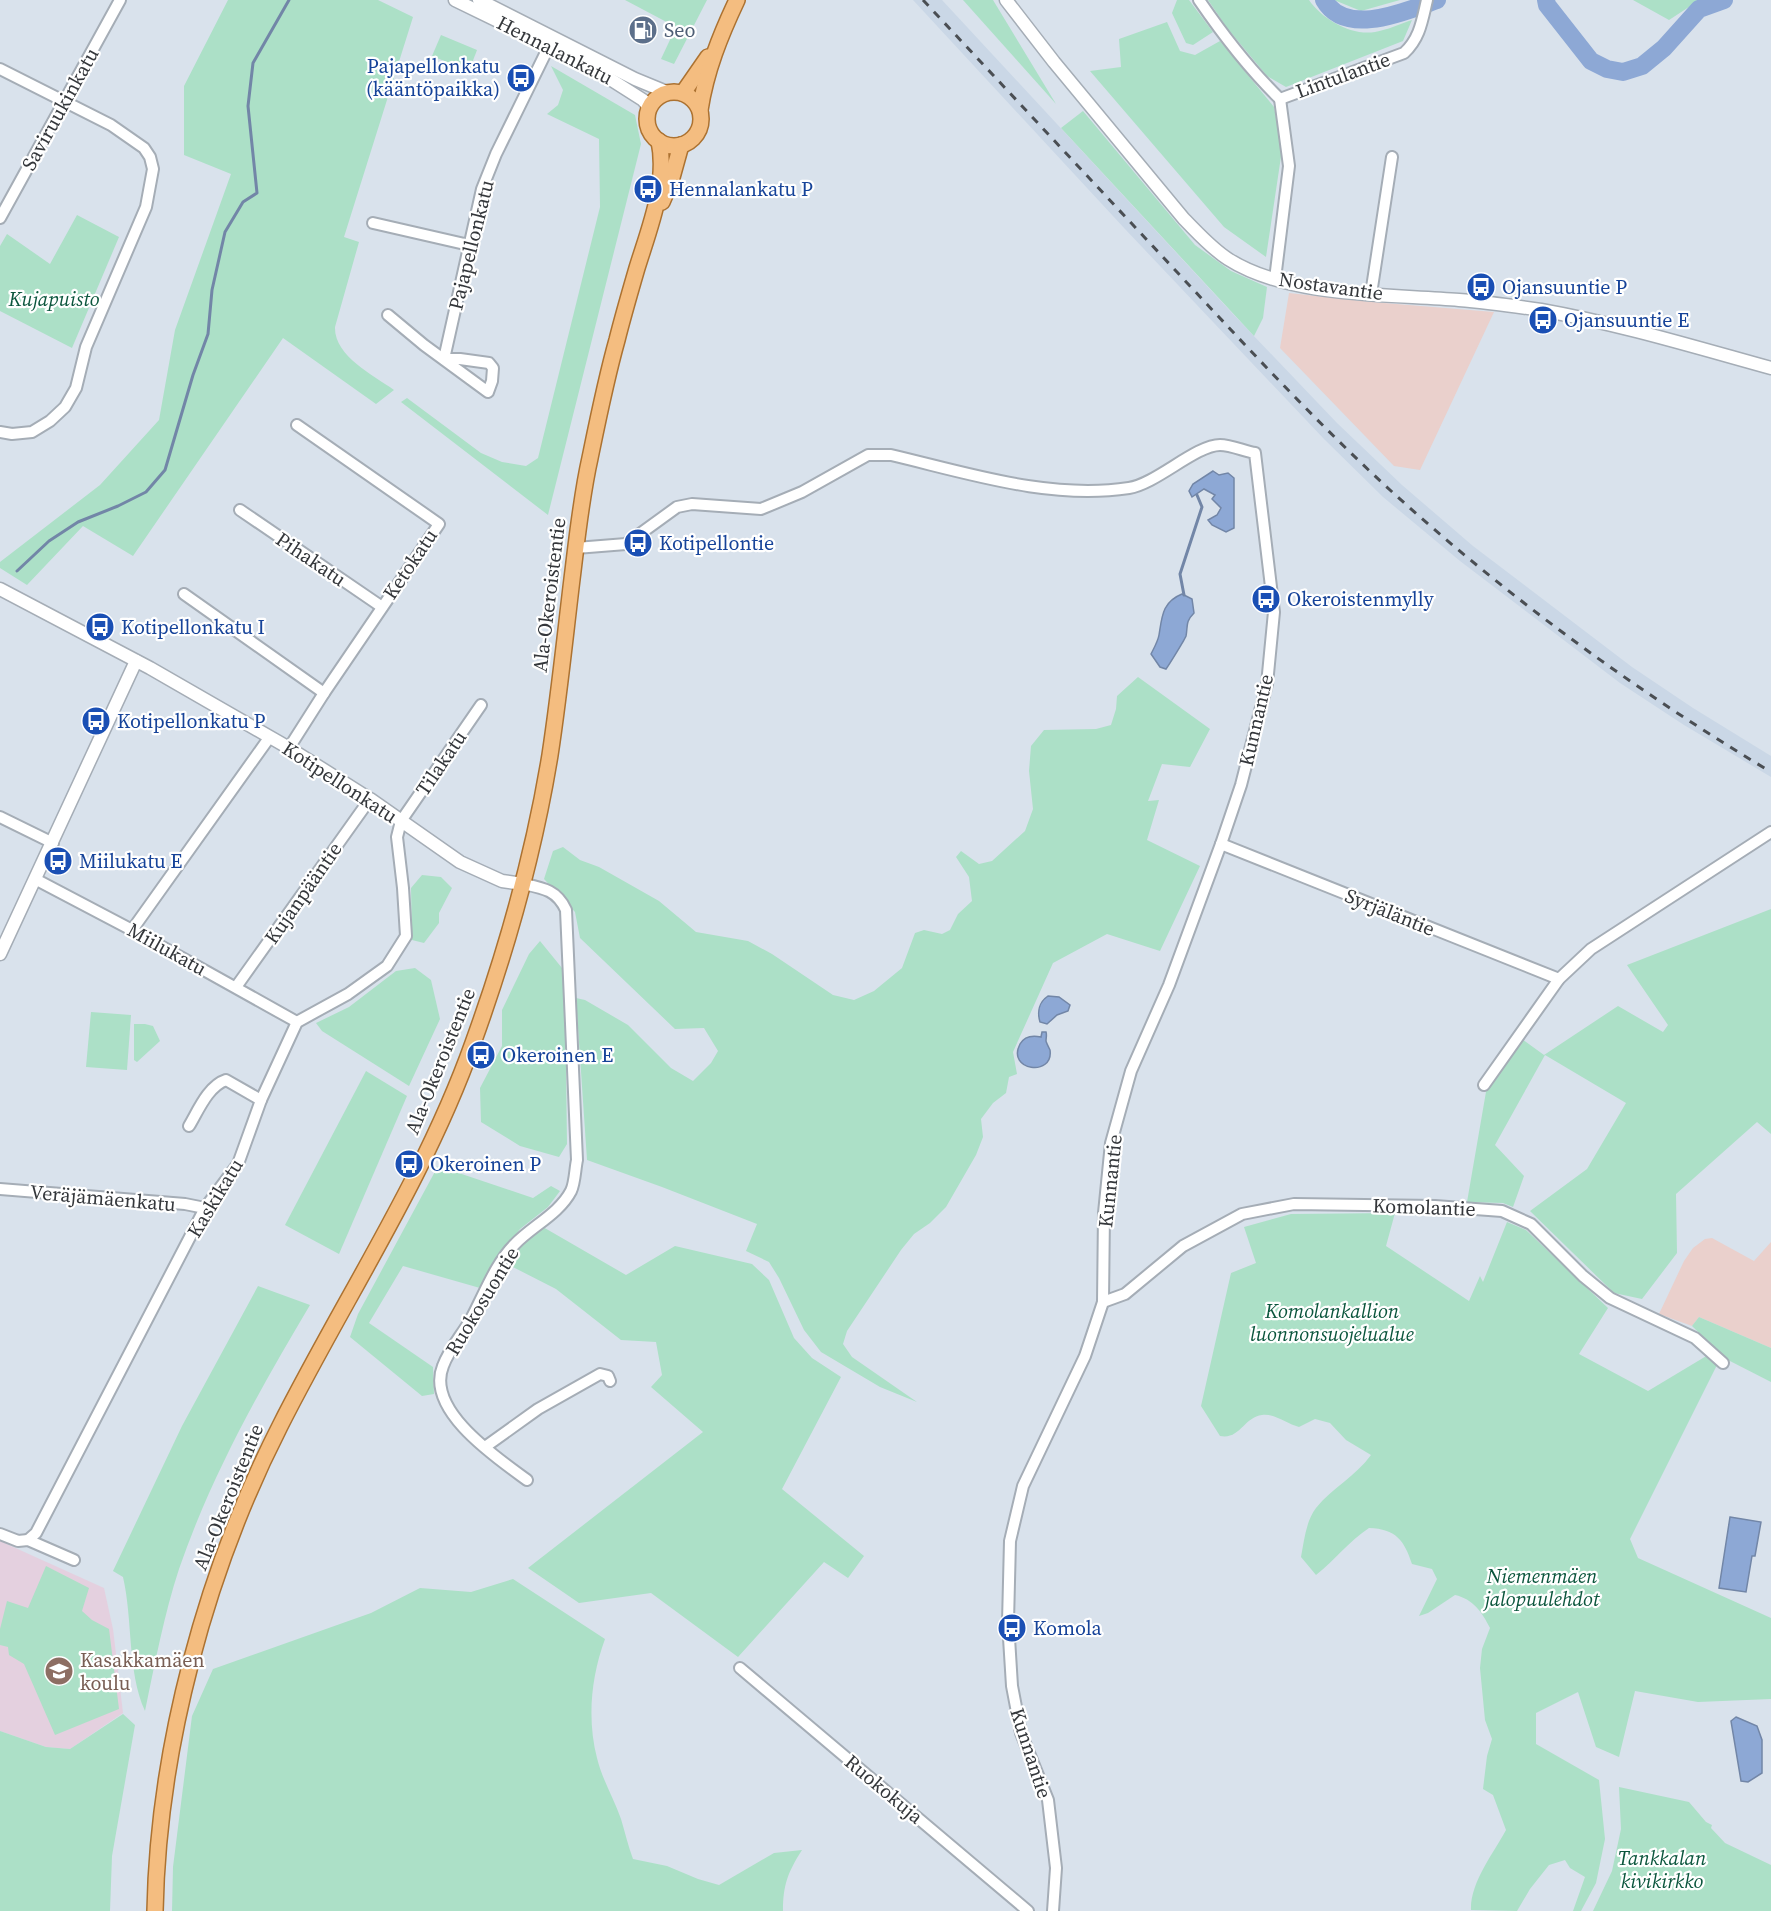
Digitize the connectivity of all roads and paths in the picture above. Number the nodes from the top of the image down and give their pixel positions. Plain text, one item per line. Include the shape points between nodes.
1 (120, 0) edge
2 (455, 0) edge
3 (479, 0) edge
4 (737, 0) edge
5 (1006, 0) edge
6 (1199, 0) edge
7 (1427, 0) edge
8 (719, 39) junction
9 (552, 41) junction
10 (0, 69) edge
11 (676, 93) junction
12 (1280, 99) junction
13 (64, 103) junction
14 (650, 108) junction
15 (700, 110) junction
16 (659, 141) junction
17 (681, 144) junction
18 (1392, 157) dead end
19 (0, 218) edge
20 (373, 223) dead end
21 (651, 223) junction
22 (469, 245) junction
23 (1275, 279) junction
24 (1371, 294) junction
25 (388, 315) dead end
26 (444, 359) junction
27 (1771, 368) edge
28 (297, 425) dead end
29 (0, 432) edge
30 (240, 510) dead end
31 (576, 548) junction
32 (0, 589) edge
33 (184, 594) dead end
34 (382, 607) junction
35 (136, 662) junction
36 (324, 693) junction
37 (481, 705) dead end
38 (269, 738) junction
39 (289, 748) junction
40 (370, 800) junction
41 (0, 817) edge
42 (401, 821) junction
43 (1771, 832) edge
44 (53, 843) junction
45 (1221, 844) junction
46 (35, 879) junction
47 (523, 885) junction
48 (132, 930) junction
49 (0, 954) edge
50 (1559, 979) junction
51 (236, 987) junction
52 (297, 1022) junction
53 (1484, 1085) dead end
54 (261, 1100) junction
55 (189, 1126) dead end
56 (0, 1189) edge
57 (205, 1208) junction
58 (1103, 1302) junction
59 (1723, 1363) dead end
60 (610, 1381) dead end
61 (484, 1447) junction
62 (527, 1480) dead end
63 (0, 1534) edge
64 (32, 1537) junction
65 (74, 1560) dead end
66 (740, 1668) dead end
67 (155, 1911) edge
68 (1028, 1911) edge
69 (1053, 1911) edge

1 - 13 street, Saviruukinkatu
2 - 9 street, Hennalankatu
3 - 9 street, Hennalankatu
4 - 8 main road
5 - 23 street, Nostavantie via 1184,219 1228,259
6 - 12 street, Lintulantie via 1222,34
7 - 12 street, Lintulantie via 1414,44 1404,53
8 - 11 main road
8 - 15 main road
9 - 11 street, Hennalankatu
9 - 14 street, Hennalankatu via 618,82
9 - 22 street, Pajapellonkatu via 485,180
10 - 13 street
11 - 14 main road via 656,100
11 - 15 main road via 693,100
12 - 23 street via 1288,166
13 - 19 street, Saviruukinkatu
13 - 29 street via 111,125 144,147 153,169 146,207 86,347 76,388 65,407 32,432
14 - 16 main road via 648,122
15 - 17 main road via 700,128
16 - 17 main road via 673,146
16 - 21 main road, Ala-Okeroistentie via 660,178
17 - 21 main road, Ala-Okeroistentie via 671,181
18 - 24 street
20 - 22 street
21 - 31 main road, Ala-Okeroistentie via 603,397
22 - 26 street, Pajapellonkatu
23 - 24 street, Nostavantie
24 - 27 street, Nostavantie via 1462,300 1550,312 1613,324
25 - 26 street
26 - 26 street via 453,365 488,392 493,368 489,363
28 - 34 street, Ketokatu via 439,524
30 - 34 street, Pihakatu
31 - 45 street, Kunnantie via 626,544 677,507 692,504 761,509 802,492 868,455 891,455 1041,489 1078,492 1131,488 1219,445 1255,453 1274,612 1267,684
31 - 47 main road, Ala-Okeroistentie via 549,758
32 - 35 street, Kotipellonkatu
33 - 36 street
34 - 36 street, Ketokatu
35 - 38 street, Kotipellonkatu
35 - 44 street
36 - 39 street, Ketokatu
37 - 42 street, Tilakatu
38 - 39 street, Kotipellonkatu
38 - 48 street
39 - 40 street, Kotipellonkatu
40 - 42 street, Kotipellonkatu
40 - 51 street, Kujanpääntie
41 - 44 street
42 - 47 street, Kotipellonkatu via 474,870
42 - 52 street via 396,837 406,936 387,966 348,994
43 - 50 street via 1591,949
44 - 46 street
45 - 50 street, Syrjäläntie
45 - 58 street, Kunnantie via 1169,985 1131,1071 1111,1143 1104,1213
46 - 48 street, Miilukatu
46 - 49 street
47 - 61 street, Ruokosuontie via 553,893 566,910 577,1160 572,1189 502,1260 442,1368 441,1388 446,1402 455,1418
47 - 67 main road, Ala-Okeroistentie via 473,1044 443,1118 278,1430 216,1579 192,1658 175,1738 159,1840
48 - 51 street, Miilukatu
50 - 53 street
51 - 52 street, Miilukatu
52 - 54 street, Kaskikatu
54 - 55 street via 226,1080 219,1082
54 - 57 street, Kaskikatu via 237,1164
56 - 57 street, Veräjämäenkatu
57 - 64 street, Kaskikatu
58 - 59 street, Komolantie via 1125,1294 1183,1246 1242,1214 1294,1204 1502,1211 1531,1224 1610,1298 1695,1338
58 - 69 street, Kunnantie via 1085,1356 1023,1486 1010,1541 1008,1622 1012,1686 1022,1733 1048,1800 1056,1868
60 - 61 street via 600,1374 538,1409
61 - 62 street, Ruokosuontie
63 - 64 street via 18,1541
64 - 65 street
66 - 68 street, Ruokokuja

